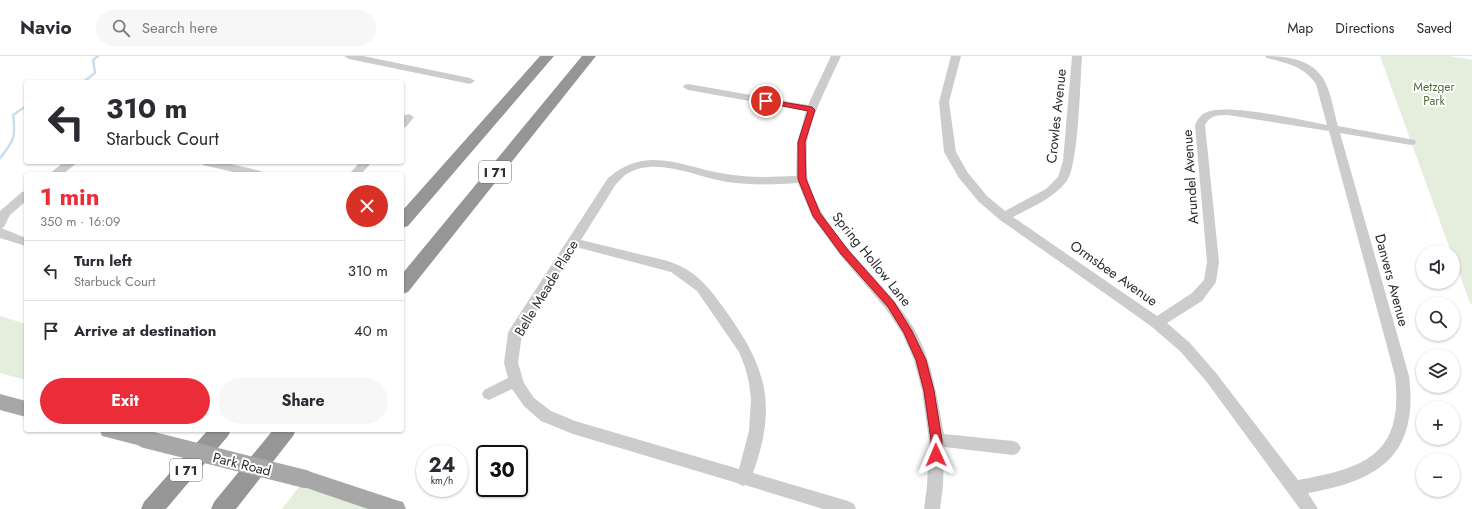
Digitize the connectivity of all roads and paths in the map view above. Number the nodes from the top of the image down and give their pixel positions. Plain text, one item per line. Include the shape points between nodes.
1 (350, 56) edge
2 (547, 56) edge
3 (589, 56) edge
4 (836, 56) edge
5 (956, 56) edge
6 (1077, 56) edge
7 (1270, 56) edge
8 (470, 81) dead end
9 (688, 87) dead end
10 (812, 110) junction
11 (1334, 129) junction
12 (1411, 142) dead end
13 (69, 164) edge
14 (216, 164) edge
15 (364, 164) edge
16 (58, 172) edge
17 (250, 172) edge
18 (357, 172) edge
19 (802, 179) junction
20 (24, 197) edge
21 (1004, 217) junction
22 (404, 220) edge
23 (0, 224) edge
24 (0, 232) edge
25 (24, 241) edge
26 (573, 242) junction
27 (404, 285) edge
28 (1157, 323) junction
29 (516, 381) junction
30 (489, 394) dead end
31 (0, 402) edge
32 (24, 408) edge
33 (117, 432) edge
34 (218, 432) edge
35 (284, 432) edge
36 (937, 440) junction
37 (1013, 448) dead end
38 (743, 478) junction
39 (1295, 488) junction
40 (152, 509) edge
41 (222, 509) edge
42 (396, 509) edge
43 (848, 509) edge
44 (932, 509) edge
45 (1310, 509) edge

1 - 8 street
2 - 22 highway, I 71
3 - 27 highway, I 71
4 - 10 street, Spring Hollow Lane
5 - 21 street, Ormsbee Avenue via 944,102 950,152 963,175
6 - 21 street, Crowles Avenue via 1069,161 1063,179 1050,192
7 - 11 street, Danvers Avenue via 1294,62 1308,68 1317,76
9 - 10 street
10 - 19 street, Spring Hollow Lane via 802,142
11 - 12 street, Arundel Avenue
11 - 28 street, Arundel Avenue via 1229,112 1212,113 1202,120 1200,125 1213,262 1210,282 1197,298
11 - 39 street, Danvers Avenue via 1402,376 1406,395 1404,417 1392,445 1382,457 1368,467 1344,478
13 - 16 street
14 - 17 street
15 - 18 street
19 - 26 street, Belle Meade Place via 764,181 726,177 656,163 639,164 623,171 612,181
19 - 36 street, Spring Hollow Lane via 816,214 844,252 891,305 908,331 921,360
20 - 23 street via 5,213
21 - 28 street, Ormsbee Avenue
24 - 25 street
26 - 29 street, Belle Meade Place via 515,333 511,363
26 - 38 street via 676,269 702,288 745,352 754,374 759,403 758,426
28 - 39 street, Ormsbee Avenue via 1185,347 1211,377
29 - 30 street
29 - 38 street, Belle Meade Place via 529,402 546,416 573,427
31 - 32 main road
33 - 42 main road, Park Road, bridge via 305,480
34 - 40 highway, I 71
35 - 41 highway
36 - 37 street
36 - 44 street, Spring Hollow Lane
38 - 43 street, Belle Meade Place
39 - 45 street, Ormsbee Avenue

